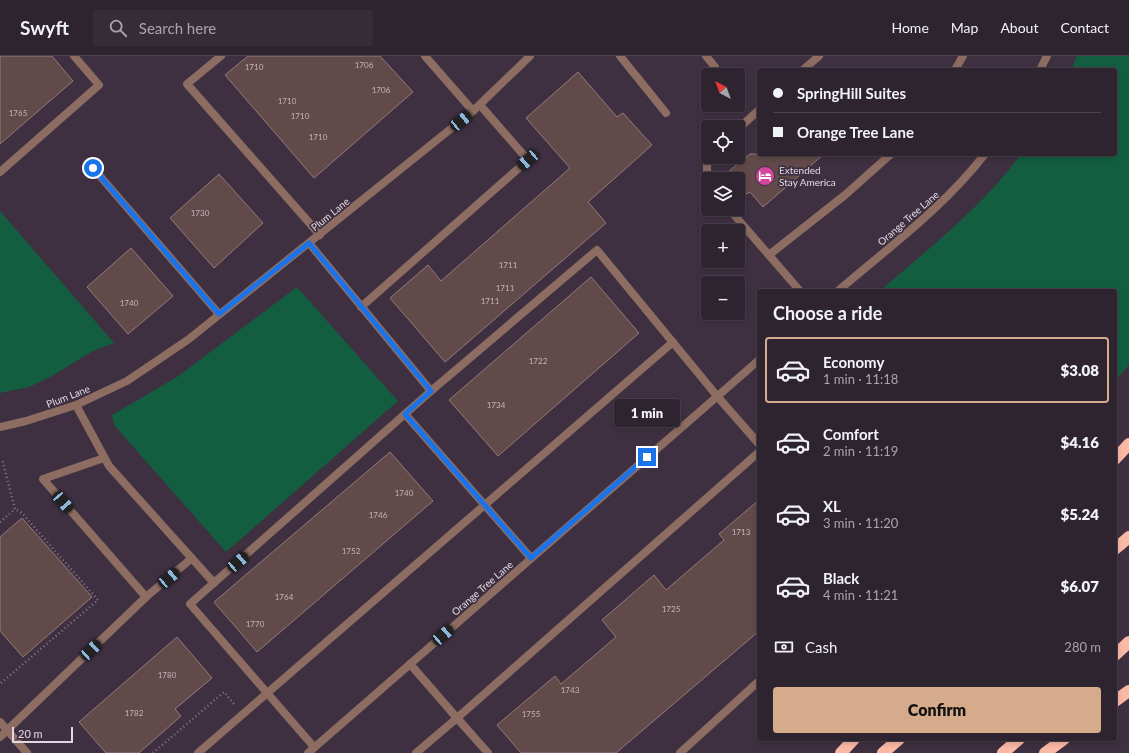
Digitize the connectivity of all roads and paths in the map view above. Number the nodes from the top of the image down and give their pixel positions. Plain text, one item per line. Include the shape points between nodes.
1 (74, 56) edge
2 (221, 56) edge
3 (425, 56) edge
4 (530, 56) edge
5 (620, 56) edge
6 (706, 56) edge
7 (819, 56) edge
8 (962, 56) edge
9 (1046, 56) edge
10 (715, 67) dead end
11 (806, 68) edge
12 (956, 68) edge
13 (1041, 68) edge
14 (480, 105) junction
15 (473, 111) junction
16 (757, 112) edge
17 (666, 113) dead end
18 (745, 123) edge
19 (888, 156) edge
20 (983, 156) edge
21 (93, 168) dead end
22 (0, 172) edge
23 (735, 216) edge
24 (320, 235) junction
25 (309, 243) junction
26 (769, 255) junction
27 (798, 289) edge
28 (840, 289) edge
29 (361, 307) junction
30 (219, 314) junction
31 (673, 342) junction
32 (757, 362) edge
33 (431, 391) junction
34 (717, 396) junction
35 (76, 405) junction
36 (405, 414) junction
37 (0, 427) edge
38 (757, 442) edge
39 (1129, 444) edge
40 (757, 454) edge
41 (1117, 457) edge
42 (104, 458) junction
43 (2, 459) dead end
44 (484, 505) junction
45 (15, 509) junction
46 (0, 522) edge
47 (1129, 537) edge
48 (1117, 547) edge
49 (192, 558) junction
50 (531, 558) junction
51 (214, 583) junction
52 (146, 598) junction
53 (1129, 642) edge
54 (1117, 653) edge
55 (410, 664) junction
56 (1, 683) edge
57 (757, 683) edge
58 (1129, 691) edge
59 (268, 693) junction
60 (1117, 700) edge
61 (243, 715) junction
62 (457, 718) junction
63 (0, 722) edge
64 (7, 730) junction
65 (0, 737) edge
66 (852, 741) edge
67 (897, 741) edge
68 (1017, 741) edge
69 (1061, 741) edge
70 (314, 747) junction
71 (27, 753) edge
72 (153, 753) edge
73 (198, 753) edge
74 (308, 753) edge
75 (416, 753) edge
76 (488, 753) edge
77 (680, 753) edge
78 (841, 753) edge
79 (883, 753) edge
80 (1003, 753) edge
81 (1045, 753) edge

1 - 22 street via 99,84
2 - 24 street via 187,84
3 - 15 street
4 - 14 street, Plum Lane
5 - 17 street
6 - 10 street
7 - 11 street
8 - 12 street
9 - 13 street
14 - 15 street, Plum Lane
14 - 29 street via 528,160
15 - 24 street, Plum Lane
16 - 18 street
19 - 26 street
20 - 28 street, Orange Tree Lane via 945,199
21 - 30 street
23 - 26 street
24 - 25 street, Plum Lane
25 - 29 street
25 - 30 street, Plum Lane
26 - 27 street
29 - 33 street
30 - 35 street, Plum Lane via 189,339 127,381
31 - 33 street via 597,250
31 - 34 street
31 - 44 street
32 - 34 street, Orange Tree Lane
33 - 36 street
34 - 38 street
34 - 50 street, Orange Tree Lane
35 - 37 street, Plum Lane via 26,422
35 - 42 street
36 - 44 street
36 - 51 street
39 - 41 highway
40 - 62 street
42 - 49 street
42 - 52 street via 43,479
43 - 45 path
44 - 50 street
44 - 59 street
45 - 46 path
45 - 56 path via 22,513 98,600
47 - 48 highway
49 - 51 street
49 - 52 street
50 - 55 street, Orange Tree Lane
51 - 59 street via 190,604
52 - 64 street
53 - 54 highway
55 - 62 street
55 - 70 street, Orange Tree Lane
57 - 77 street
58 - 60 highway
59 - 61 street
59 - 70 street
61 - 72 path via 224,692
61 - 73 street
62 - 75 street
62 - 76 street
63 - 64 street
64 - 65 street
64 - 71 street
66 - 78 highway
67 - 79 highway
68 - 80 highway
69 - 81 highway
70 - 74 street, Orange Tree Lane

